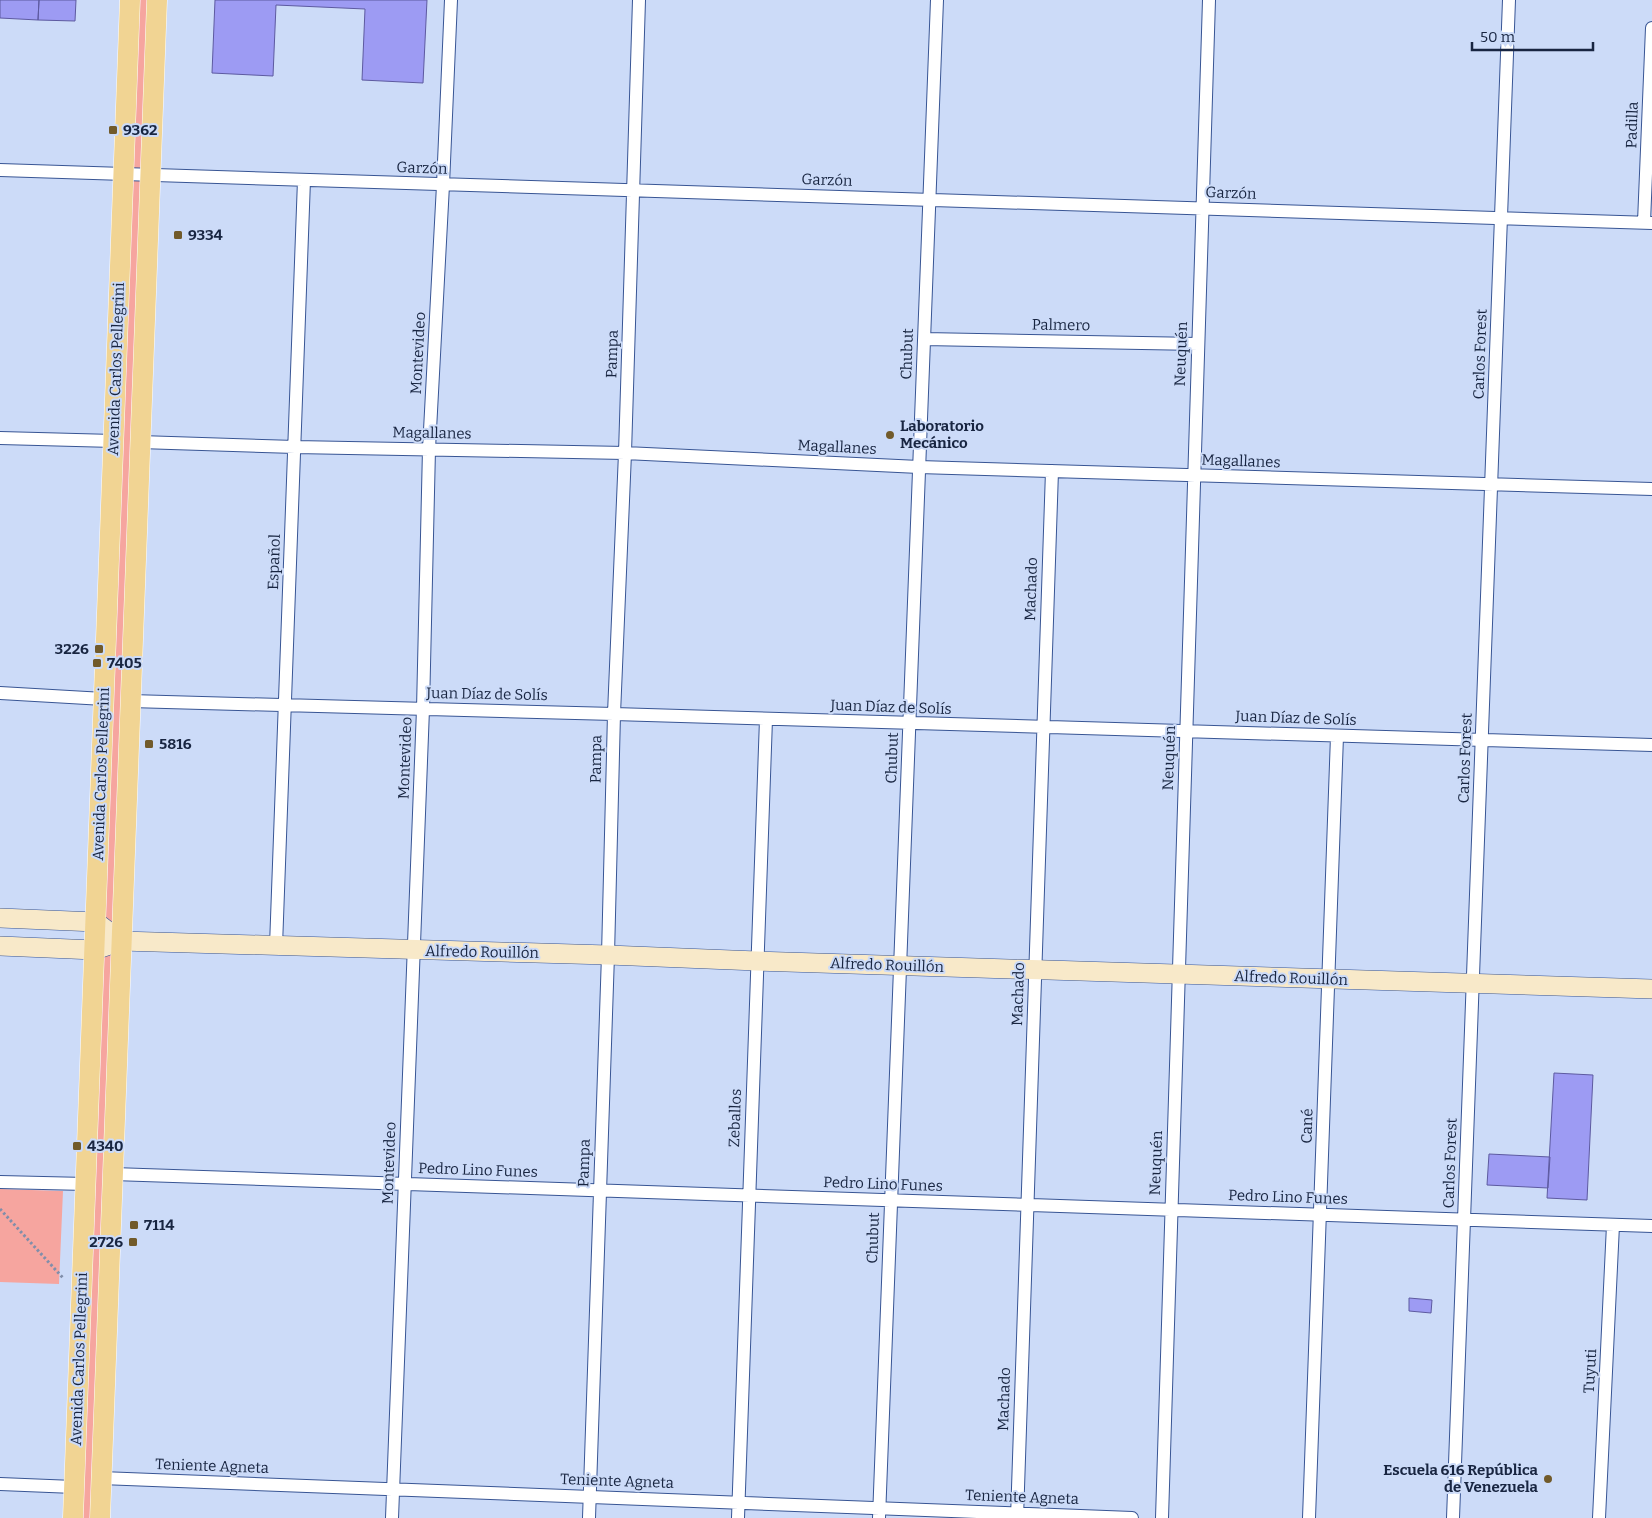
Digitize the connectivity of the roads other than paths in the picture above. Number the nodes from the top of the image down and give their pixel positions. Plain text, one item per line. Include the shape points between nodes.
1 (130, 0) edge
2 (157, 0) edge
3 (451, 0) edge
4 (639, 0) edge
5 (937, 0) edge
6 (1209, 0) edge
7 (1509, 0) edge
8 (1652, 28) edge
9 (0, 170) edge
10 (124, 175) junction
11 (150, 175) junction
12 (304, 180) junction
13 (444, 184) junction
14 (634, 191) junction
15 (929, 200) junction
16 (1202, 208) junction
17 (1501, 218) junction
18 (1648, 223) edge
19 (924, 339) junction
20 (1198, 344) junction
21 (0, 438) edge
22 (114, 441) junction
23 (140, 442) junction
24 (295, 447) junction
25 (429, 449) junction
26 (625, 453) junction
27 (919, 467) junction
28 (1052, 471) junction
29 (1194, 476) junction
30 (1491, 485) junction
31 (1652, 489) edge
32 (0, 693) edge
33 (104, 699) junction
34 (130, 701) junction
35 (285, 705) junction
36 (423, 709) junction
37 (614, 714) junction
38 (766, 719) junction
39 (909, 723) junction
40 (1043, 727) junction
41 (1186, 731) junction
42 (1337, 736) junction
43 (1482, 740) junction
44 (1652, 745) edge
45 (0, 918) edge
46 (96, 922) junction
47 (121, 941) junction
48 (0, 946) edge
49 (276, 946) junction
50 (95, 950) junction
51 (414, 950) junction
52 (608, 955) junction
53 (757, 961) junction
54 (900, 966) junction
55 (1035, 970) junction
56 (1178, 974) junction
57 (1329, 979) junction
58 (1473, 984) junction
59 (1652, 989) edge
60 (112, 1174) junction
61 (0, 1182) edge
62 (86, 1184) junction
63 (405, 1184) junction
64 (599, 1190) junction
65 (749, 1196) junction
66 (891, 1200) junction
67 (1026, 1205) junction
68 (1171, 1210) junction
69 (1320, 1215) junction
70 (1464, 1220) junction
71 (1614, 1225) junction
72 (1652, 1226) edge
73 (101, 1478) junction
74 (0, 1484) edge
75 (74, 1486) junction
76 (393, 1489) junction
77 (590, 1496) junction
78 (738, 1503) junction
79 (879, 1513) edge
80 (1017, 1516) edge
81 (73, 1518) edge
82 (100, 1518) edge
83 (392, 1518) edge
84 (589, 1518) edge
85 (738, 1518) edge
86 (1132, 1518) edge
87 (1162, 1518) edge
88 (1309, 1518) edge
89 (1453, 1518) edge
90 (1598, 1518) edge

1 - 10 main road, Avenida Carlos Pellegrini
2 - 11 main road, Avenida Carlos Pellegrini
3 - 13 street, Montevideo
4 - 14 street, Pampa
5 - 15 street, Chubut
6 - 16 street, Neuquén
7 - 17 street, Carlos Forest
8 - 18 street, Padilla
9 - 10 street, Garzón
10 - 11 street, Garzón
10 - 22 main road, Avenida Carlos Pellegrini
11 - 12 street, Garzón
11 - 23 main road, Avenida Carlos Pellegrini
12 - 13 street, Garzón
12 - 24 street, Español
13 - 14 street, Garzón
13 - 25 street, Montevideo
14 - 15 street, Garzón
14 - 26 street, Pampa
15 - 16 street, Garzón
15 - 19 street, Chubut
16 - 17 street, Garzón
16 - 20 street, Neuquén
17 - 18 street, Garzón
17 - 30 street, Carlos Forest
19 - 20 street, Palmero
19 - 27 street, Chubut
20 - 29 street, Neuquén
21 - 22 street
22 - 33 main road, Avenida Carlos Pellegrini
23 - 24 street, Magallanes
23 - 34 main road, Avenida Carlos Pellegrini
24 - 25 street, Magallanes
24 - 35 street, Español
25 - 26 street, Magallanes
25 - 36 street, Montevideo
26 - 27 street, Magallanes
26 - 37 street, Pampa
27 - 28 street, Magallanes
27 - 39 street, Chubut
28 - 29 street, Magallanes
28 - 40 street, Machado
29 - 30 street, Magallanes
29 - 41 street, Neuquén
30 - 31 street, Magallanes
30 - 43 street, Carlos Forest
32 - 33 street
33 - 46 main road, Avenida Carlos Pellegrini
34 - 35 street, Juan Díaz de Solís
34 - 47 main road, Avenida Carlos Pellegrini
35 - 36 street, Juan Díaz de Solís
35 - 49 street, Español
36 - 37 street, Juan Díaz de Solís
36 - 51 street, Montevideo
37 - 38 street, Juan Díaz de Solís
37 - 52 street, Pampa
38 - 39 street, Juan Díaz de Solís
38 - 53 street, Zeballos
39 - 40 street, Juan Díaz de Solís
39 - 54 street, Chubut
40 - 41 street, Juan Díaz de Solís
40 - 55 street, Machado
41 - 42 street, Juan Díaz de Solís
41 - 56 street, Neuquén
42 - 43 street, Juan Díaz de Solís
42 - 57 street, Cané
43 - 44 street, Juan Díaz de Solís
43 - 58 street, Carlos Forest
45 - 46 street
46 - 47 street
46 - 50 main road, Avenida Carlos Pellegrini
47 - 49 street, Alfredo Rouillón
47 - 50 street
47 - 60 main road, Avenida Carlos Pellegrini
48 - 50 street
49 - 51 street, Alfredo Rouillón
50 - 62 main road, Avenida Carlos Pellegrini
51 - 52 street, Alfredo Rouillón
51 - 63 street, Montevideo
52 - 53 street, Alfredo Rouillón
52 - 64 street, Pampa
53 - 54 street, Alfredo Rouillón
53 - 65 street, Zeballos
54 - 55 street, Alfredo Rouillón
54 - 66 street, Chubut
55 - 56 street, Alfredo Rouillón
55 - 67 street, Machado
56 - 57 street, Alfredo Rouillón
56 - 68 street, Neuquén
57 - 58 street, Alfredo Rouillón
57 - 69 street, Cané
58 - 59 street, Alfredo Rouillón
58 - 70 street, Carlos Forest
60 - 63 street, Pedro Lino Funes
60 - 73 main road, Avenida Carlos Pellegrini
61 - 62 street
62 - 75 main road, Avenida Carlos Pellegrini
63 - 64 street, Pedro Lino Funes
63 - 76 street, Montevideo
64 - 65 street, Pedro Lino Funes
64 - 77 street, Pampa
65 - 66 street, Pedro Lino Funes
65 - 78 street, Zeballos
66 - 67 street, Pedro Lino Funes
66 - 79 street, Chubut
67 - 68 street, Pedro Lino Funes
67 - 80 street, Machado
68 - 69 street, Pedro Lino Funes
68 - 87 street, Neuquén
69 - 70 street, Pedro Lino Funes
69 - 88 street, Cané
70 - 71 street, Pedro Lino Funes
70 - 89 street, Carlos Forest
71 - 72 street, Pedro Lino Funes
71 - 90 street, Tuyuti
73 - 76 street, Teniente Agneta
73 - 82 main road, Avenida Carlos Pellegrini
74 - 75 street
75 - 81 main road, Avenida Carlos Pellegrini
76 - 77 street, Teniente Agneta
76 - 83 street, Montevideo
77 - 78 street, Teniente Agneta
77 - 84 street, Pampa
78 - 79 street, Teniente Agneta
78 - 85 street, Zeballos
79 - 80 street, Teniente Agneta
80 - 86 street, Teniente Agneta

